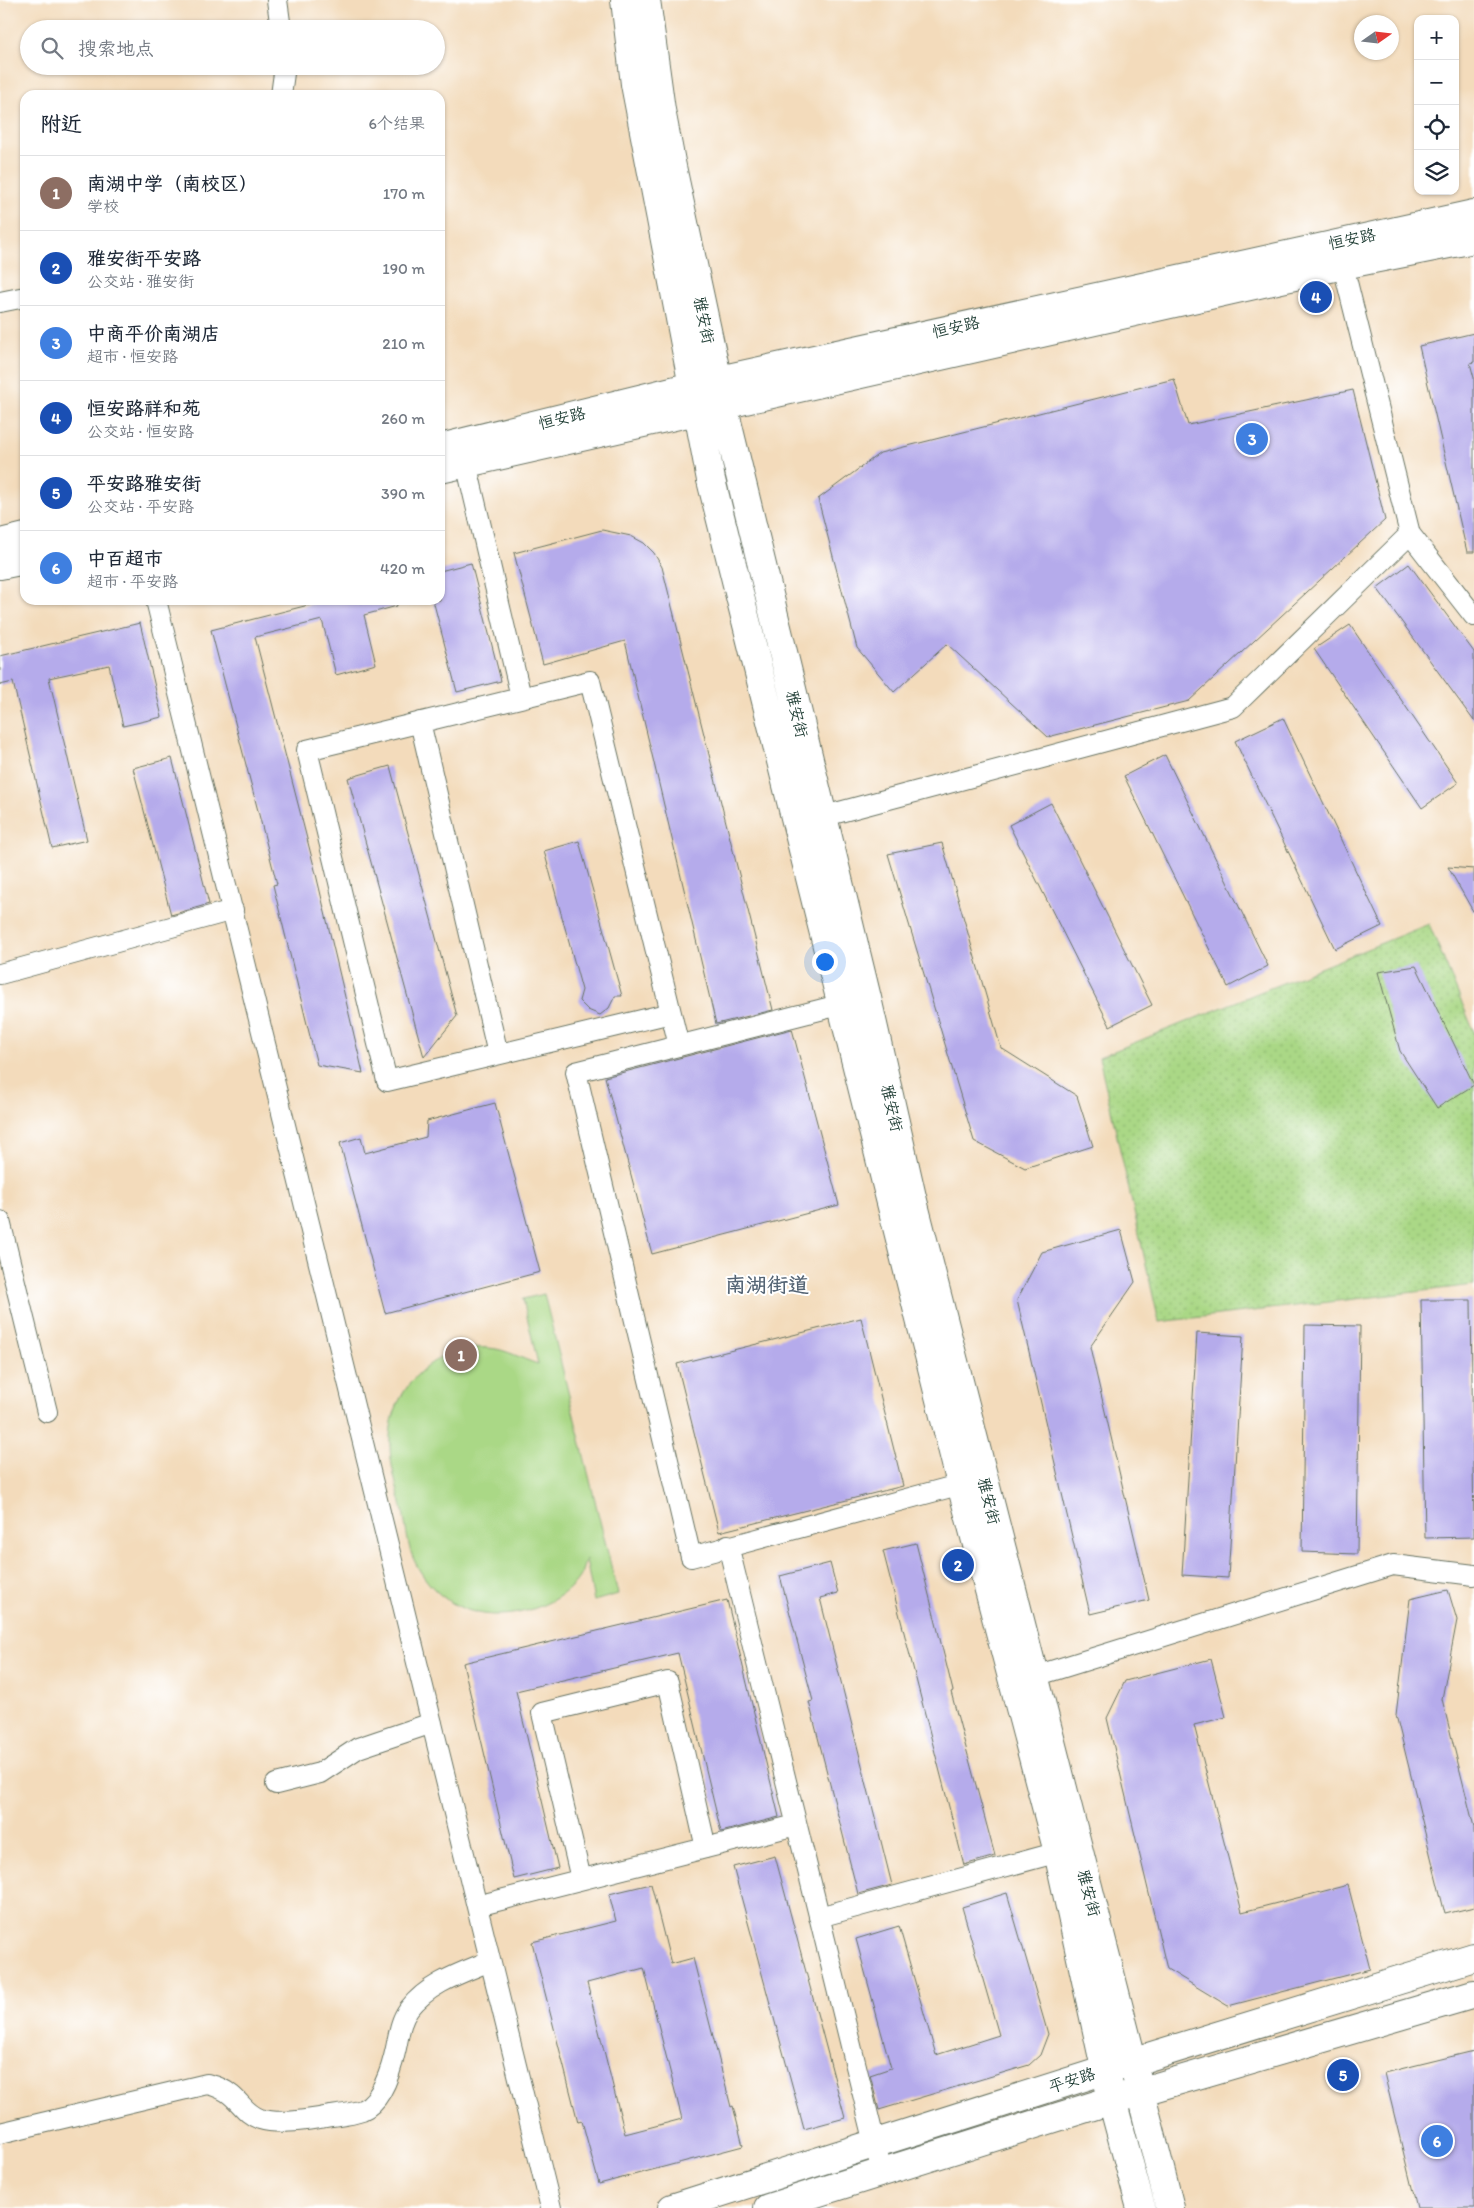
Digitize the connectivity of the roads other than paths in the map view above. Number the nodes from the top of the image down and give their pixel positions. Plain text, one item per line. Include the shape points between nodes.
1 (277, 0) edge
2 (625, 0) edge
3 (646, 0) edge
4 (280, 20) edge
5 (284, 75) edge
6 (282, 90) edge
7 (1474, 214) edge
8 (1474, 239) edge
9 (1340, 253) junction
10 (20, 298) edge
11 (0, 302) edge
12 (707, 396) junction
13 (452, 456) edge
14 (1410, 534) junction
15 (20, 539) edge
16 (0, 543) edge
17 (20, 561) edge
18 (0, 565) edge
19 (157, 605) edge
20 (1471, 608) edge
21 (520, 698) junction
22 (420, 722) junction
23 (822, 818) junction
24 (233, 910) junction
25 (0, 974) edge
26 (854, 1002) junction
27 (671, 1013) junction
28 (679, 1046) junction
29 (498, 1054) junction
30 (0, 1221) edge
31 (46, 1412) dead end
32 (973, 1481) junction
33 (728, 1546) junction
34 (1474, 1575) edge
35 (1032, 1677) junction
36 (432, 1723) junction
37 (276, 1784) dead end
38 (796, 1825) junction
39 (706, 1848) junction
40 (1067, 1850) junction
41 (581, 1879) junction
42 (477, 1906) junction
43 (819, 1917) junction
44 (1474, 1957) edge
45 (490, 1961) junction
46 (1474, 1994) edge
47 (1134, 2062) junction
48 (1106, 2070) junction
49 (1141, 2091) junction
50 (1112, 2100) junction
51 (0, 2133) edge
52 (875, 2143) junction
53 (882, 2172) junction
54 (813, 2201) edge
55 (551, 2208) edge
56 (672, 2208) edge
57 (768, 2208) edge
58 (1141, 2208) edge
59 (1170, 2208) edge

1 - 4 street
2 - 12 main road, 雅安街 via 635,84
3 - 12 main road, 雅安街
5 - 6 street
7 - 9 main road, 恒安路
8 - 9 main road, 恒安路
9 - 12 main road, 恒安路
9 - 14 street
10 - 11 street
12 - 13 main road, 恒安路
12 - 23 main road, 雅安街
12 - 26 main road, 雅安街 via 711,480
13 - 21 street
14 - 20 street
14 - 23 street via 1233,707
15 - 16 main road
17 - 18 main road
19 - 24 street
21 - 22 street
21 - 27 street via 590,681
22 - 29 street
22 - 29 street via 307,750 387,1081
23 - 26 main road, 雅安街
24 - 25 street
24 - 36 street
26 - 28 street
26 - 32 main road, 雅安街 via 912,1197
27 - 28 street
27 - 29 street
28 - 33 street via 576,1072 691,1557
30 - 31 street
32 - 33 street
32 - 35 main road, 雅安街
32 - 40 main road, 雅安街
33 - 38 street
34 - 35 street via 1394,1566
35 - 40 main road, 雅安街
36 - 37 street via 358,1748 320,1773
36 - 42 street
38 - 39 street
38 - 43 street
39 - 41 street
39 - 41 street via 668,1682 561,1708 542,1713
40 - 43 street
40 - 47 main road, 雅安街
40 - 48 main road, 雅安街
41 - 42 street
42 - 45 street
43 - 52 street
44 - 47 main road, 平安路
45 - 51 street via 436,1984 410,2008 402,2020 385,2081 374,2101 363,2110 281,2121 261,2119 248,2114 231,2095 207,2084
45 - 55 street
46 - 49 main road, 平安路
47 - 48 main road, 平安路
47 - 49 main road, 雅安街
48 - 50 main road, 雅安街
48 - 52 main road, 平安路
49 - 50 main road, 平安路
49 - 59 main road, 雅安街
50 - 53 main road, 平安路
50 - 58 main road, 雅安街
52 - 53 street
52 - 56 main road, 平安路
53 - 54 main road, 平安路
54 - 57 main road, 平安路

